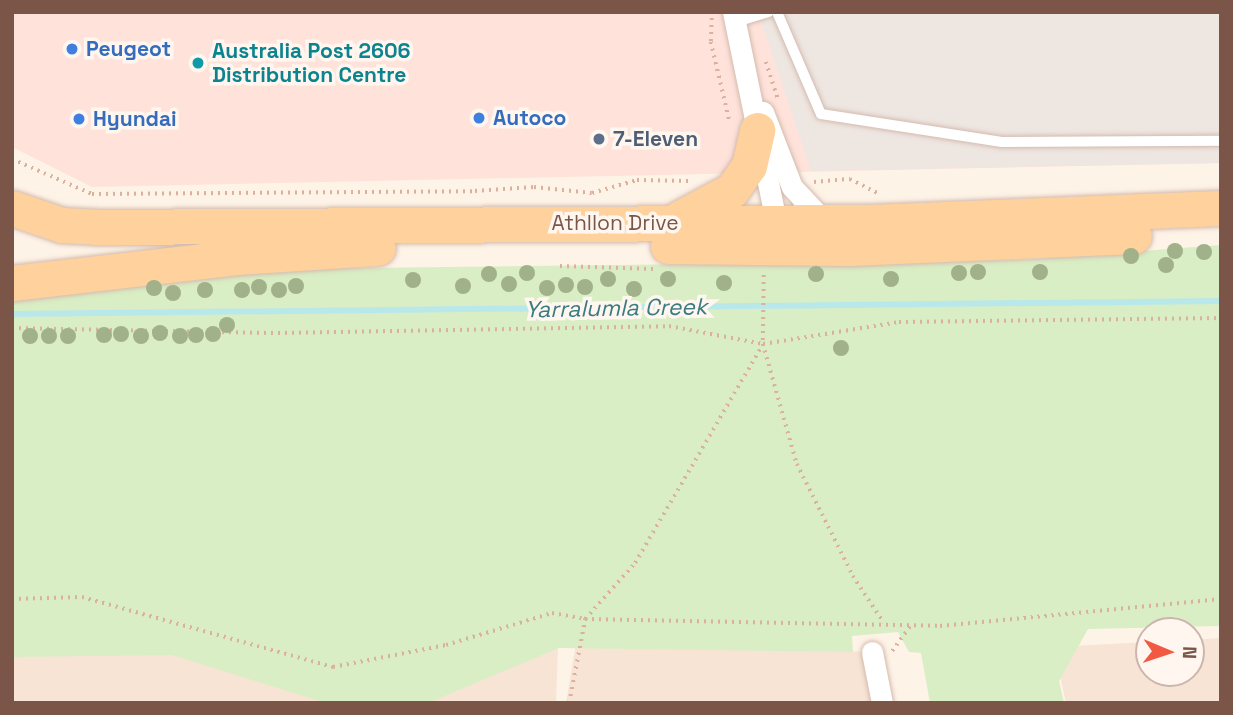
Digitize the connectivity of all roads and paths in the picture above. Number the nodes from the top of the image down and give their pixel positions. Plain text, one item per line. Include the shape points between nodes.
1 (769, 12) edge
2 (777, 12) edge
3 (727, 17) edge
4 (748, 75) junction
5 (743, 127) junction
6 (1221, 141) edge
7 (12, 159) edge
8 (792, 187) junction
9 (732, 190) junction
10 (887, 197) dead end
11 (12, 208) edge
12 (1221, 208) edge
13 (776, 222) junction
14 (825, 222) junction
15 (668, 223) junction
16 (1221, 230) edge
17 (849, 248) junction
18 (237, 257) junction
19 (12, 258) edge
20 (12, 283) edge
21 (766, 284) dead end
22 (1221, 318) edge
23 (12, 328) edge
24 (763, 344) junction
25 (12, 599) edge
26 (1221, 599) edge
27 (585, 619) junction
28 (884, 623) junction
29 (911, 625) junction
30 (872, 652) joint
31 (569, 703) edge
32 (882, 703) edge

1 - 3 lane
2 - 6 lane via 821,114 1002,142
3 - 4 street
3 - 5 path via 711,42
4 - 5 street
4 - 8 street
5 - 9 main road via 750,166
5 - 13 street
7 - 9 path via 92,194 534,187 592,193 636,180 714,181
8 - 10 path via 850,179
8 - 14 street
9 - 15 main road
11 - 15 main road, Athllon Drive via 62,225 96,227
12 - 14 main road, Athllon Drive
13 - 14 main road, Athllon Drive
13 - 15 main road, Athllon Drive
13 - 17 main road via 787,234
16 - 17 main road, Athllon Drive via 1046,243
17 - 18 main road, Athllon Drive via 428,247
18 - 19 main road, Athllon Drive
18 - 20 main road, Athllon Drive
21 - 24 path
22 - 24 path via 899,322
23 - 24 path via 278,332 669,326
24 - 27 path via 635,563
24 - 28 path via 797,464 853,576
25 - 27 path via 82,597 333,667 446,645 552,613
26 - 29 path via 1027,621
27 - 28 path
27 - 31 path
28 - 29 path
29 - 30 path via 890,653
30 - 32 street

